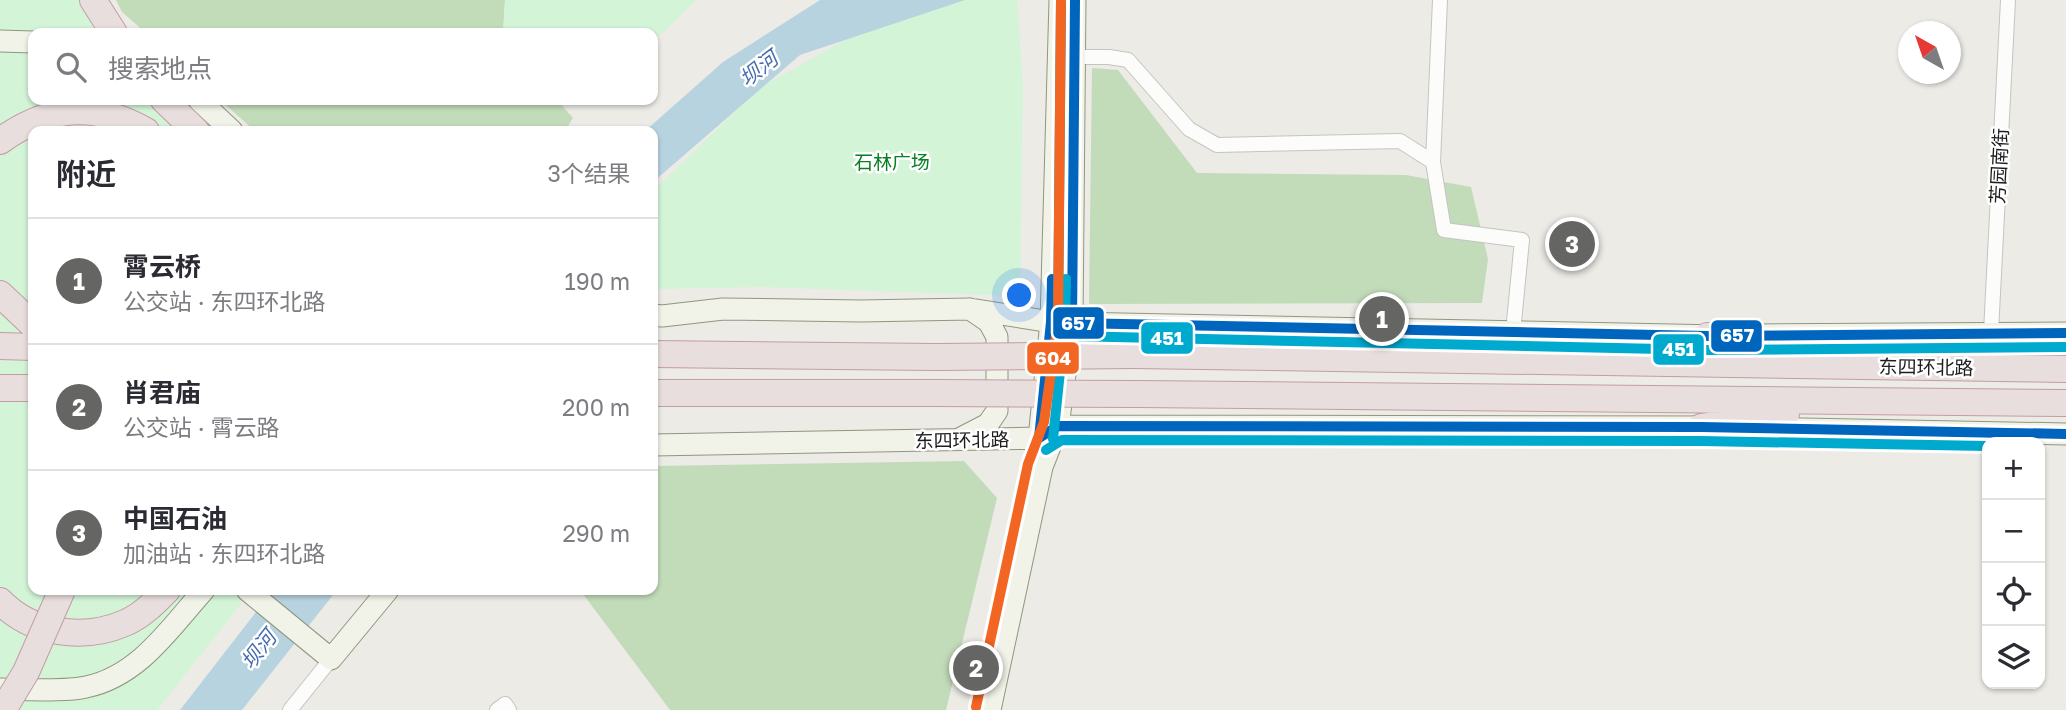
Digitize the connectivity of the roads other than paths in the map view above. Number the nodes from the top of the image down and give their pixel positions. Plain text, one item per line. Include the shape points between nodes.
1 (93, 0) edge
2 (1060, 0) edge
3 (1075, 0) edge
4 (1440, 0) edge
5 (2008, 0) edge
6 (111, 28) edge
7 (0, 41) edge
8 (28, 42) edge
9 (1075, 57) junction
10 (169, 105) edge
11 (205, 105) edge
12 (136, 126) edge
13 (191, 126) edge
14 (226, 126) edge
15 (0, 141) edge
16 (1433, 162) junction
17 (0, 294) edge
18 (970, 309) junction
19 (658, 316) edge
20 (28, 320) edge
21 (1061, 322) junction
22 (1513, 332) junction
23 (1991, 332) junction
24 (2066, 333) edge
25 (1707, 336) junction
26 (658, 337) edge
27 (658, 354) edge
28 (756, 354) junction
29 (1895, 367) junction
30 (2066, 369) edge
31 (0, 388) edge
32 (28, 388) edge
33 (804, 391) junction
34 (658, 393) edge
35 (1866, 402) junction
36 (2066, 403) edge
37 (658, 409) edge
38 (1058, 426) junction
39 (1702, 427) junction
40 (2066, 434) edge
41 (1039, 438) junction
42 (956, 441) junction
43 (658, 445) edge
44 (60, 595) edge
45 (200, 595) edge
46 (253, 595) edge
47 (384, 595) edge
48 (159, 598) edge
49 (0, 601) edge
50 (331, 659) junction
51 (0, 689) edge
52 (3, 710) edge
53 (290, 710) edge
54 (497, 710) edge
55 (509, 710) edge
56 (976, 710) edge
57 (990, 710) edge

1 - 6 highway
2 - 21 street
3 - 9 street
4 - 16 street
5 - 23 street, 芳园南街
7 - 8 street
9 - 16 street via 1128,60 1189,129 1217,145 1400,141
9 - 21 street
10 - 13 highway
11 - 14 street
12 - 15 highway via 92,111 52,114 23,125
16 - 22 street via 1444,230 1522,240
17 - 20 highway
18 - 19 street, 东四环北路 via 723,309
18 - 21 street, 东四环北路
18 - 42 street via 989,322 997,337 997,411 988,424
21 - 22 street, 东四环北路
21 - 38 street
21 - 41 street
22 - 25 street, 东四环北路
23 - 24 street, 东四环北路
23 - 25 street, 东四环北路
25 - 29 highway
26 - 28 highway
27 - 28 highway, 东四环北路
28 - 29 highway, 东四环北路, bridge
29 - 30 highway, 东四环北路
31 - 32 highway
33 - 34 highway, 东四环北路
33 - 35 highway, 东四环北路, bridge
33 - 37 highway
35 - 36 highway, 东四环北路
35 - 39 highway
38 - 39 street
38 - 41 street
38 - 57 street via 1042,467
39 - 40 street
41 - 42 street, 东四环北路
41 - 56 street via 1028,469
42 - 43 street, 东四环北路
44 - 52 highway, bridge via 26,672
45 - 51 street via 120,676 85,688
46 - 50 street
47 - 50 street
48 - 49 highway via 127,622 81,634 35,625 12,614
50 - 53 street
54 - 55 street via 505,704

